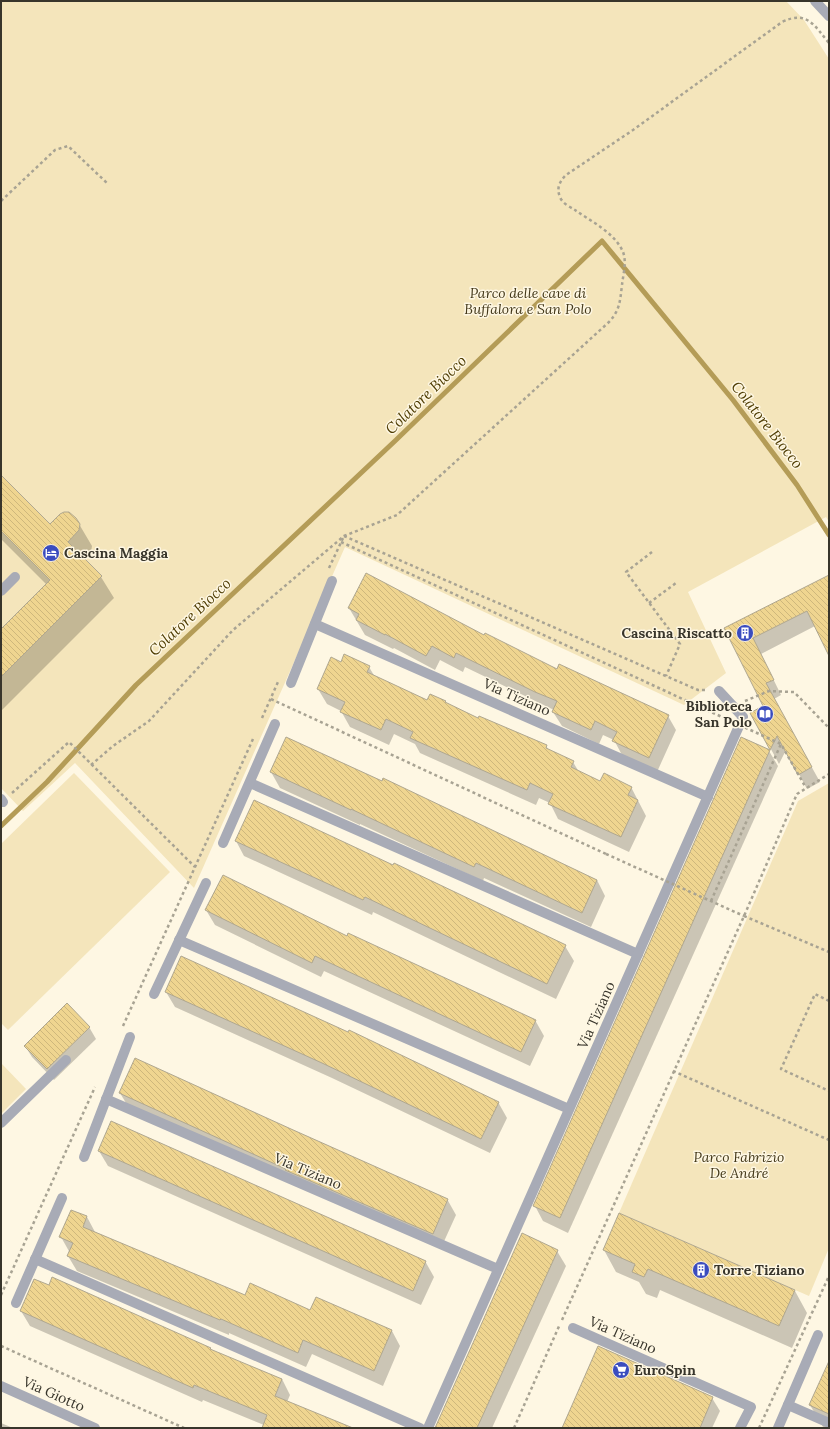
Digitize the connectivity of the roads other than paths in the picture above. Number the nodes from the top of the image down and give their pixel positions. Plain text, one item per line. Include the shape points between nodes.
1 (815, 1) edge
2 (829, 16) edge
3 (15, 577) dead end
4 (332, 581) dead end
5 (1, 591) edge
6 (315, 624) junction
7 (291, 683) dead end
8 (719, 691) road end
9 (275, 724) dead end
10 (250, 783) junction
11 (708, 797) junction
12 (223, 844) dead end
13 (206, 883) dead end
14 (179, 940) junction
15 (638, 954) junction
16 (154, 994) dead end
17 (130, 1037) dead end
18 (66, 1060) dead end
19 (106, 1099) junction
20 (569, 1109) junction
21 (1, 1123) edge
22 (84, 1157) dead end
23 (62, 1198) dead end
24 (35, 1259) junction
25 (498, 1269) junction
26 (16, 1303) dead end
27 (573, 1328) dead end
28 (818, 1335) dead end
29 (1, 1386) edge
30 (788, 1405) junction
31 (829, 1424) edge
32 (95, 1428) edge
33 (420, 1428) edge
34 (428, 1428) edge
35 (740, 1428) edge
36 (778, 1428) edge

1 - 2 street
3 - 5 street
4 - 6 street
6 - 7 street
6 - 11 street, Via Tiziano
8 - 11 street, Via Tiziano via 744,717
9 - 10 street
10 - 12 street
10 - 15 street
11 - 15 street, Via Tiziano
13 - 14 street
14 - 16 street
14 - 20 street
15 - 20 street, Via Tiziano
17 - 19 street
18 - 21 street
19 - 22 street
19 - 25 street, Via Tiziano
20 - 25 street, Via Tiziano
23 - 24 street
24 - 26 street
24 - 33 street
25 - 34 street, Via Tiziano
27 - 35 street, Via Tiziano via 751,1407
28 - 30 street
29 - 32 street, Via Giotto
30 - 31 street
30 - 36 street

